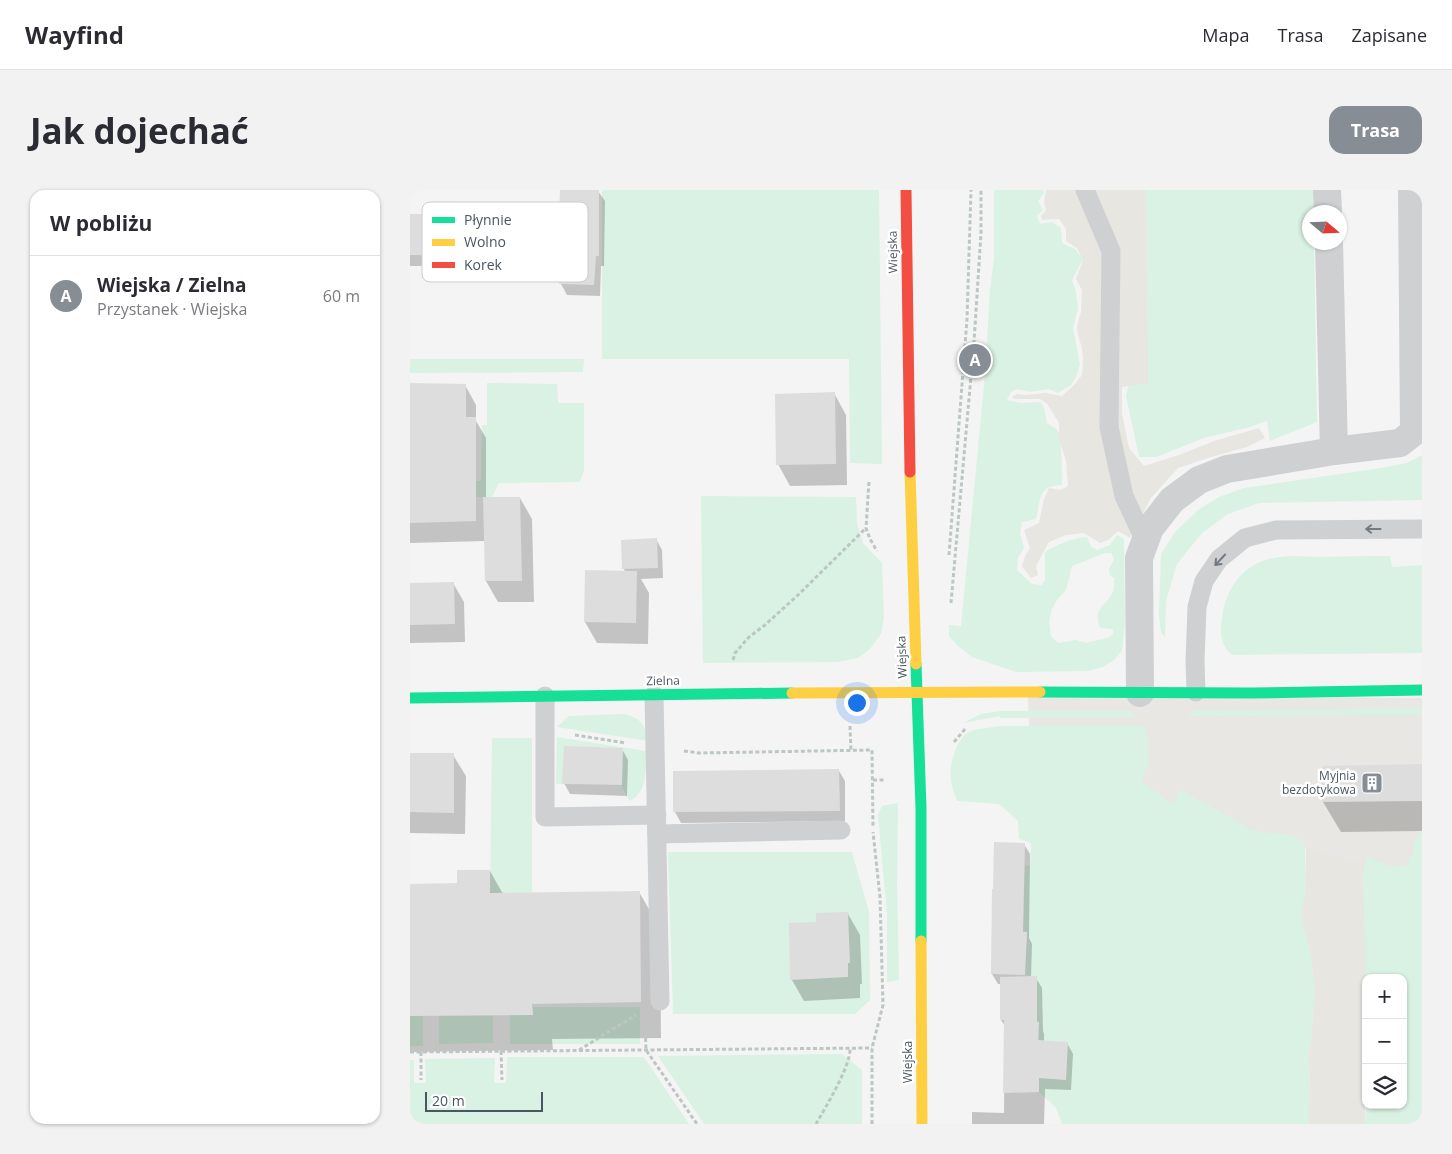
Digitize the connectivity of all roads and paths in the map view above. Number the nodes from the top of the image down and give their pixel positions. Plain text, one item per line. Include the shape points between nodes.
1 (906, 190) edge
2 (972, 190) edge
3 (981, 190) edge
4 (1085, 190) edge
5 (1327, 190) edge
6 (1412, 190) edge
7 (1328, 205) edge
8 (1328, 250) edge
9 (1334, 452) junction
10 (869, 482) dead end
11 (866, 528) junction
12 (1422, 529) edge
13 (1145, 541) junction
14 (878, 553) dead end
15 (949, 559) dead end
16 (951, 606) dead end
17 (732, 662) dead end
18 (1422, 690) edge
19 (916, 692) junction
20 (1196, 692) junction
21 (1140, 693) junction
22 (654, 695) junction
23 (545, 696) junction
24 (410, 698) edge
25 (850, 722) dead end
26 (851, 751) dead end
27 (873, 780) dead end
28 (656, 815) junction
29 (841, 830) dead end
30 (657, 834) junction
31 (660, 1001) dead end
32 (636, 1015) dead end
33 (850, 1048) junction
34 (872, 1048) junction
35 (577, 1050) junction
36 (502, 1051) junction
37 (410, 1052) edge
38 (421, 1052) junction
39 (422, 1080) dead end
40 (502, 1080) dead end
41 (816, 1124) edge
42 (872, 1124) edge
43 (922, 1124) edge

1 - 19 street, Wiejska
2 - 15 path via 968,319
3 - 16 path via 974,342
4 - 13 lane via 1111,251 1109,427 1124,496
5 - 7 street
6 - 9 street via 1414,432 1400,443
8 - 9 street
9 - 13 street via 1227,469 1199,480 1172,500 1150,528
10 - 11 path
11 - 14 path
11 - 17 path via 749,637 735,652
12 -> 20 lane via 1276,530 1245,538 1219,559 1204,581 1197,607
13 - 21 street via 1138,558
18 - 20 street, Zielna
19 - 21 street, Zielna
19 - 22 street, Zielna
19 - 43 street, Wiejska via 921,818
20 - 21 street, Zielna
22 - 23 street, Zielna
22 - 28 lane
23 - 24 street, Zielna
23 - 28 lane via 546,817
25 - 26 path
27 - 34 path via 883,1005
28 - 30 lane
29 - 30 lane
30 - 31 lane
32 - 35 path
33 - 34 path
33 - 35 path
33 - 41 path via 851,1055
34 - 42 path
35 - 36 path
36 - 38 path
36 - 40 path
37 - 38 path
38 - 39 path

